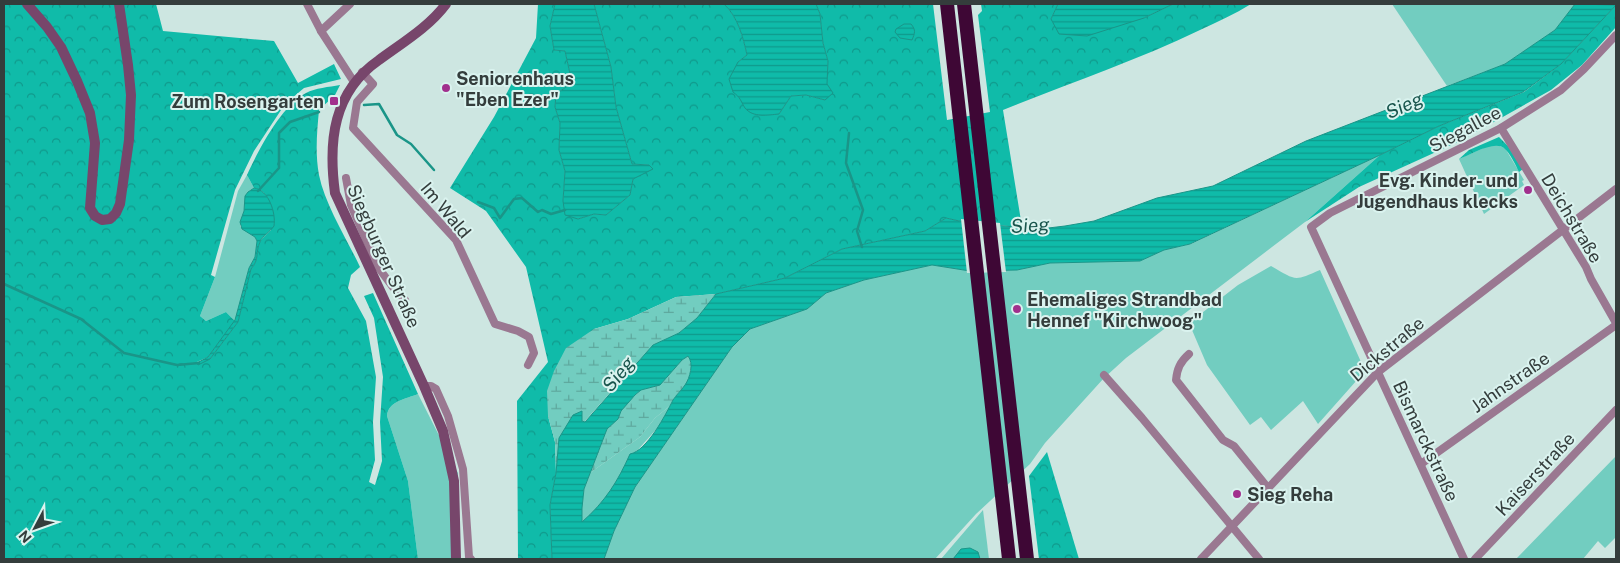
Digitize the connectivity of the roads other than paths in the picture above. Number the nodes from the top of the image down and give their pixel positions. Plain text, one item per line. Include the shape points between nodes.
1 (27, 4) edge
2 (118, 4) edge
3 (308, 4) edge
4 (350, 4) edge
5 (446, 4) edge
6 (947, 4) edge
7 (964, 4) edge
8 (321, 31) junction
9 (1616, 35) edge
10 (362, 72) junction
11 (354, 82) junction
12 (1501, 128) junction
13 (346, 178) dead end
14 (1616, 190) edge
15 (1311, 227) joint
16 (1563, 230) junction
17 (376, 272) junction
18 (405, 300) dead end
19 (1616, 324) edge
20 (1189, 354) dead end
21 (528, 365) dead end
22 (1378, 372) junction
23 (1104, 375) dead end
24 (424, 386) junction
25 (1616, 410) edge
26 (1421, 464) junction
27 (1268, 488) junction
28 (1231, 526) junction
29 (456, 559) edge
30 (471, 559) edge
31 (1009, 559) edge
32 (1026, 559) edge
33 (1201, 559) edge
34 (1259, 559) edge
35 (1464, 559) edge
36 (1476, 559) edge

1 - 2 main road via 61,47 86,102 95,142 90,208 95,216 105,220 112,217 119,207 131,112 128,65
3 - 8 street
4 - 8 street
5 - 10 main road, Siegburger Straße via 439,14 406,41
6 - 31 highway
7 - 32 highway
8 - 11 street
9 - 12 street, Siegallee via 1561,90
10 - 11 main road, Siegburger Straße
10 - 21 street, Im Wald via 373,84 357,102 353,128 456,240 495,324 529,337 534,353
11 - 17 main road, Siegburger Straße via 340,107 334,136 332,166 335,193
12 - 15 street, Siegallee via 1330,213
12 - 16 street, Deichstraße
13 - 17 street via 351,205
14 - 16 street, Dickstraße
15 - 22 street, Bismarckstraße
16 - 19 street, Deichstraße
16 - 22 street, Dickstraße
17 - 18 street
17 - 24 main road, Siegburger Straße
19 - 26 street, Jahnstraße
20 - 27 street via 1177,369 1176,380 1223,440 1234,446
22 - 26 street, Bismarckstraße
22 - 27 street, Dickstraße
23 - 28 street
24 - 29 main road, Siegburger Straße via 443,431 454,481
24 - 30 street via 436,390 448,416 463,469
25 - 36 street, Kaiserstraße
26 - 35 street, Bismarckstraße
27 - 28 street, Dickstraße
28 - 33 street, Dickstraße
28 - 34 street

